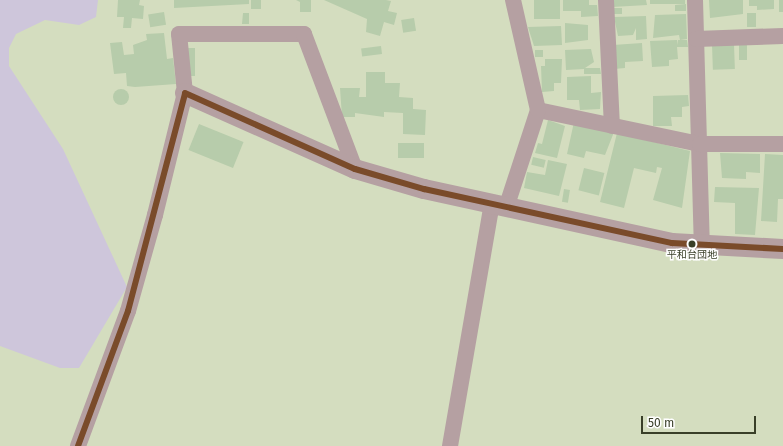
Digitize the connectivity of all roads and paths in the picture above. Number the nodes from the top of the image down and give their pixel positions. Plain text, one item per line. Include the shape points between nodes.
1 (513, 0) edge
2 (606, 0) edge
3 (695, 0) edge
4 (783, 36) edge
5 (696, 39) junction
6 (184, 93) junction
7 (538, 110) junction
8 (612, 126) junction
9 (700, 144) junction
10 (783, 144) edge
11 (354, 169) junction
12 (500, 204) junction
13 (702, 247) junction
14 (783, 249) edge
15 (78, 446) edge
16 (450, 446) edge

1 - 7 street
2 - 8 street
3 - 5 street
4 - 5 street
5 - 9 street
6 - 11 street
6 - 11 street via 179,34 304,34
6 - 15 street via 128,311
7 - 8 street
7 - 12 street
8 - 9 street
9 - 10 street
9 - 13 street
11 - 12 street via 424,189
12 - 13 street
12 - 16 street
13 - 14 street

